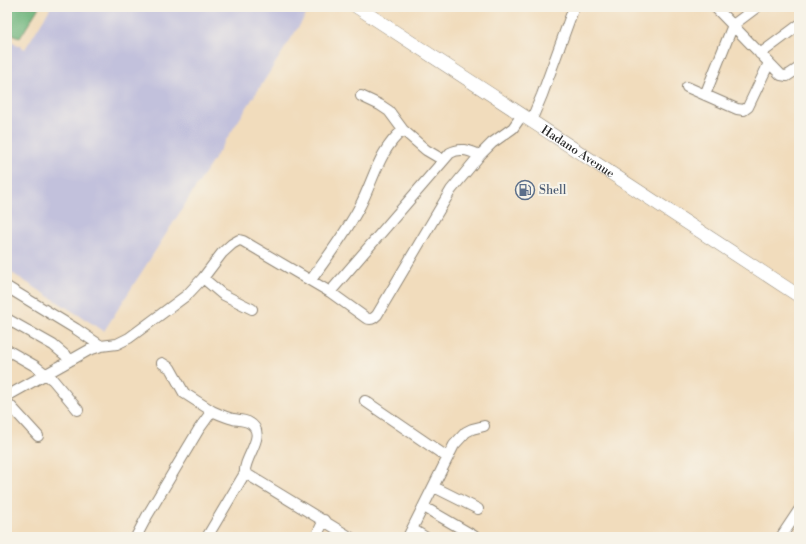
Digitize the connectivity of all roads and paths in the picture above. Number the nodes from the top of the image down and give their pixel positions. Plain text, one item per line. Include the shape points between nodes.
1 (357, 7) edge
2 (574, 7) edge
3 (715, 7) edge
4 (758, 7) edge
5 (733, 25) junction
6 (799, 25) edge
7 (760, 54) junction
8 (769, 63) junction
9 (799, 68) edge
10 (686, 87) dead end
11 (705, 94) junction
12 (361, 96) dead end
13 (526, 118) junction
14 (403, 130) junction
15 (480, 155) junction
16 (443, 160) junction
17 (203, 278) junction
18 (311, 280) junction
19 (7, 287) edge
20 (330, 292) junction
21 (799, 296) edge
22 (252, 309) dead end
23 (7, 319) edge
24 (101, 346) junction
25 (7, 350) edge
26 (71, 360) junction
27 (162, 363) dead end
28 (46, 374) junction
29 (7, 396) edge
30 (365, 401) dead end
31 (7, 402) edge
32 (78, 410) dead end
33 (212, 411) junction
34 (484, 426) dead end
35 (38, 436) dead end
36 (447, 457) junction
37 (245, 473) junction
38 (434, 487) junction
39 (424, 507) junction
40 (478, 509) dead end
41 (799, 510) edge
42 (324, 520) junction
43 (795, 524) edge
44 (410, 533) edge
45 (474, 536) dead end
46 (136, 537) edge
47 (207, 537) edge
48 (316, 537) edge
49 (350, 537) edge
50 (425, 537) edge
51 (781, 537) edge

1 - 13 main road, Hadano Avenue
2 - 13 street via 542,96
3 - 5 street
4 - 5 street
5 - 7 street
5 - 11 street
6 - 7 street
7 - 8 street
8 - 9 street via 784,77
8 - 11 street via 748,107 744,110
10 - 11 street
12 - 14 street via 389,111
13 - 15 street
13 - 21 main road, Hadano Avenue
14 - 16 street via 426,150
14 - 18 street via 386,149 354,217
15 - 16 street via 460,149 450,153
15 - 20 street via 451,190 377,315 369,320
16 - 20 street
17 - 18 street via 222,253 239,240
17 - 22 street via 222,294
17 - 24 street via 187,295 129,338 117,344
18 - 20 street
19 - 24 street
23 - 26 street via 53,345
24 - 26 street
25 - 28 street
26 - 28 street
27 - 33 street via 170,368 184,393
28 - 29 street
28 - 32 street
30 - 36 street
31 - 35 street
33 - 37 street via 247,422 256,431 257,437 246,461
33 - 46 street
34 - 36 street via 472,429 461,437
36 - 38 street
37 - 42 street
37 - 47 street
38 - 39 street
38 - 40 street
39 - 44 street
39 - 45 street
41 - 43 street
42 - 48 street
42 - 49 street
43 - 51 street
44 - 50 street

